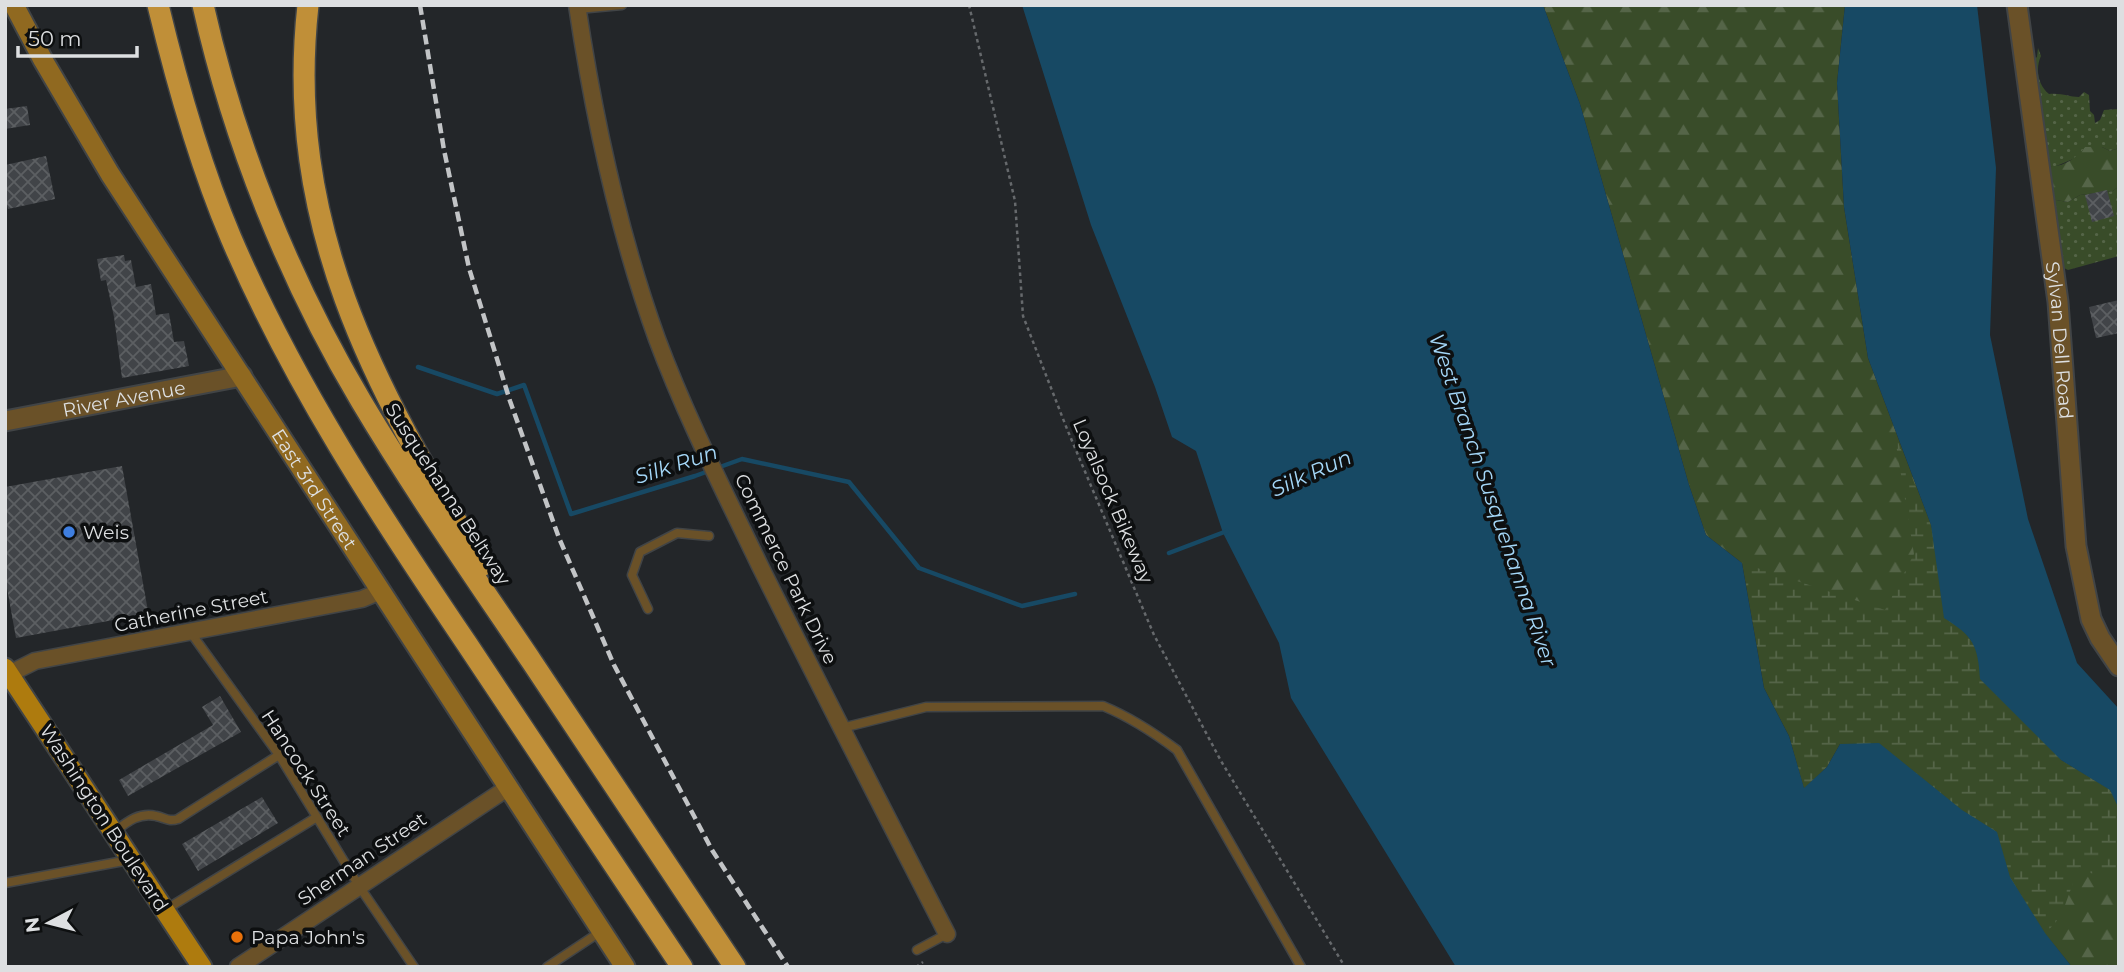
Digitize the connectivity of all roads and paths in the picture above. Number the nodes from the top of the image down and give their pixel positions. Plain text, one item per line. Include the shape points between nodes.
1 (14, 5) edge
2 (147, 5) edge
3 (158, 5) edge
4 (203, 5) edge
5 (308, 5) edge
6 (622, 5) edge
7 (969, 5) edge
8 (2017, 5) edge
9 (578, 7) edge
10 (214, 196) junction
11 (242, 376) junction
12 (5, 421) edge
13 (709, 536) dead end
14 (381, 591) junction
15 (648, 609) dead end
16 (191, 633) junction
17 (2119, 666) edge
18 (7, 671) edge
19 (842, 728) junction
20 (584, 740) junction
21 (279, 755) junction
22 (509, 787) junction
23 (317, 817) junction
24 (114, 832) junction
25 (132, 859) junction
26 (5, 883) edge
27 (359, 887) junction
28 (165, 910) junction
29 (602, 930) junction
30 (947, 934) joint
31 (917, 950) dead end
32 (923, 962) dead end
33 (202, 967) edge
34 (238, 967) edge
35 (414, 967) edge
36 (547, 967) edge
37 (625, 967) edge
38 (682, 967) edge
39 (735, 967) edge
40 (916, 967) edge
41 (1301, 967) edge
42 (1345, 967) edge

1 - 11 main road, East 3rd Street via 104,163
2 - 10 highway via 177,105
3 - 10 highway
4 - 20 highway, Susquehanna Beltway via 252,169 325,335 407,475
5 - 20 highway via 303,86 311,178 333,268 353,323 430,478
6 - 9 lane
7 - 42 path, Loyalsock Bikeway via 1015,201 1023,316 1067,429 1154,635 1221,761
8 - 17 street, Sylvan Dell Road via 2058,302 2076,546 2091,619
9 - 19 street, Commerce Park Drive via 598,129 657,340 719,481
10 - 38 highway via 292,365 337,443
11 - 12 street, River Avenue
11 - 14 main road, East 3rd Street
13 - 15 lane via 677,533 640,552 632,575
14 - 16 street, Catherine Street via 362,599
14 - 22 main road, East 3rd Street
16 - 18 street, Catherine Street via 35,661
16 - 21 lane, Hancock Street
18 - 24 main road, Washington Boulevard
19 - 30 street, Commerce Park Drive
19 - 41 lane via 926,707 1103,706 1139,723 1177,750
20 - 39 highway, Susquehanna Beltway
21 - 23 lane, Hancock Street
21 - 24 lane via 178,819 137,817
22 - 27 street, Sherman Street
22 - 29 main road, East 3rd Street
23 - 27 lane, Hancock Street
23 - 28 lane
24 - 25 main road, Washington Boulevard
25 - 26 lane
25 - 28 main road, Washington Boulevard
27 - 34 street, Sherman Street
27 - 35 lane, Hancock Street
28 - 33 main road, Washington Boulevard
29 - 36 lane
29 - 37 main road, East 3rd Street
30 - 31 lane
32 - 40 path

